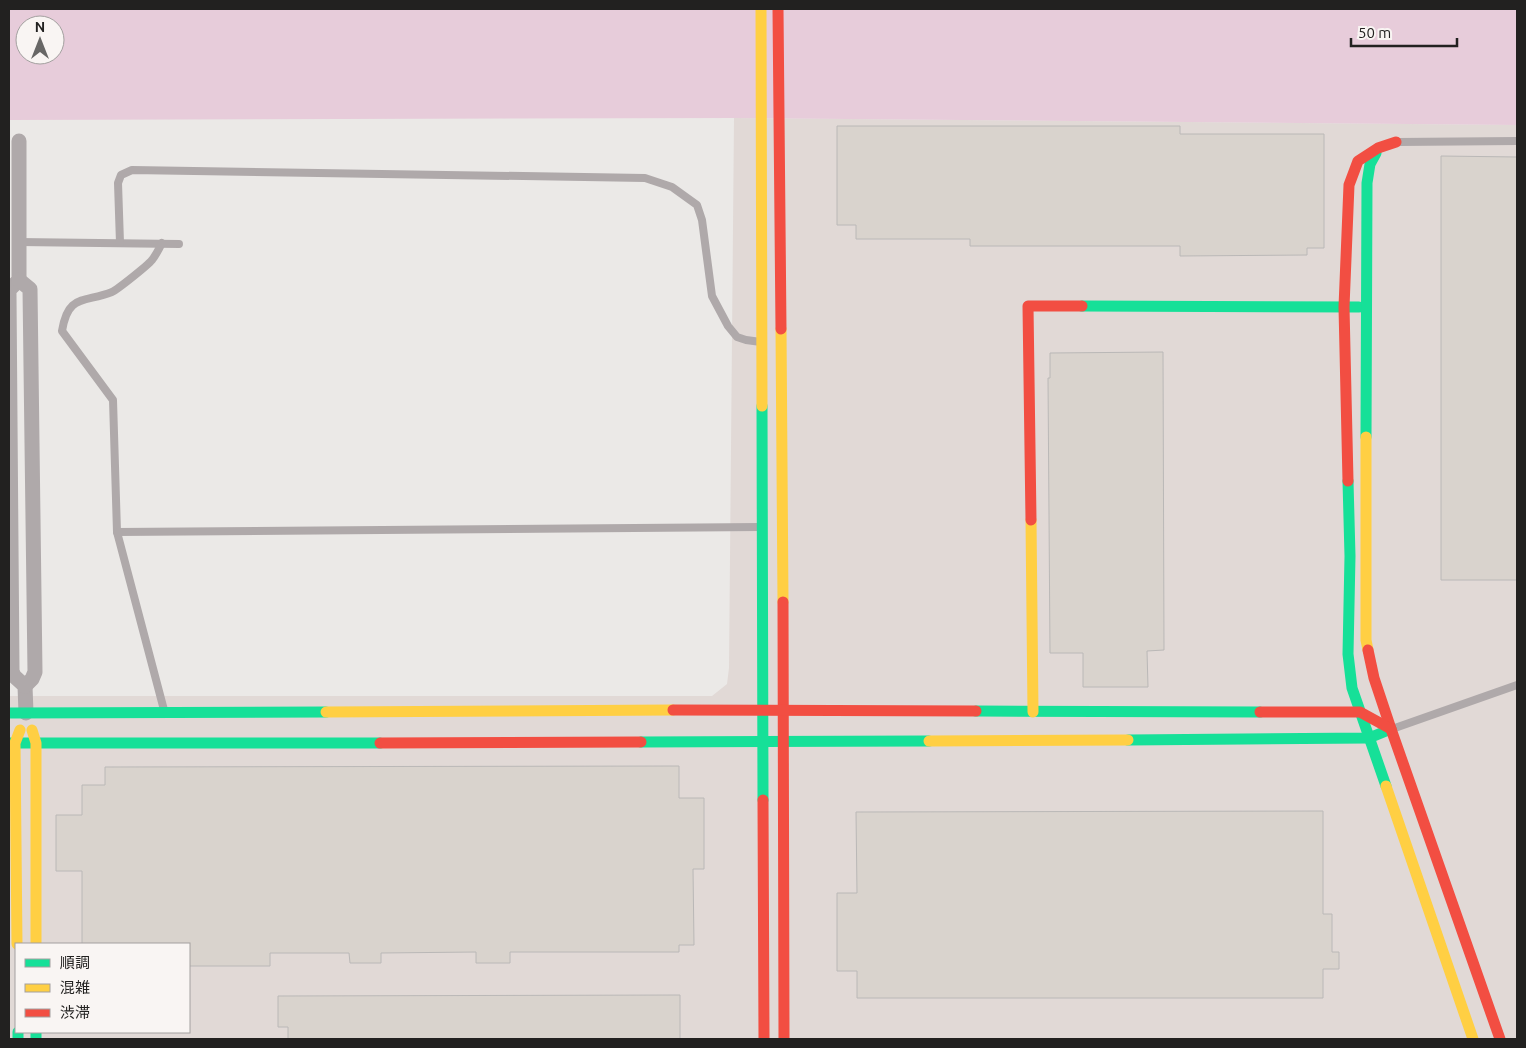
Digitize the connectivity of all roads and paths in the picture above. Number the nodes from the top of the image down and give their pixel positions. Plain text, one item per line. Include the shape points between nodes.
1 (761, 9) edge
2 (778, 9) edge
3 (19, 141) dead end
4 (1396, 142) joint
5 (1517, 142) edge
6 (1378, 148) junction
7 (19, 242) junction
8 (120, 243) junction
9 (162, 243) junction
10 (179, 244) dead end
11 (19, 280) junction
12 (1344, 307) junction
13 (1367, 307) junction
14 (762, 342) junction
15 (763, 527) junction
16 (117, 532) junction
17 (1517, 685) edge
18 (25, 686) junction
19 (764, 710) junction
20 (784, 710) junction
21 (165, 712) junction
22 (1033, 712) junction
23 (1360, 712) junction
24 (9, 713) edge
25 (26, 713) junction
26 (1391, 729) junction
27 (1369, 738) junction
28 (764, 742) junction
29 (784, 742) junction
30 (12, 743) edge
31 (36, 743) junction
32 (17, 943) edge
33 (36, 943) edge
34 (764, 1039) edge
35 (784, 1039) edge
36 (1473, 1039) edge
37 (1500, 1039) edge

1 - 14 street
2 - 20 street
3 - 7 street
4 - 5 lane
4 - 6 street
6 - 12 street via 1358,162 1349,186
6 - 13 street via 1370,164 1367,183
7 - 8 lane
7 - 11 street
8 - 9 lane
8 - 14 lane via 118,183 121,175 132,170 645,178 672,187 697,205 712,296 737,337
9 - 10 lane
9 - 16 lane via 152,260 113,291 69,307 62,331 113,400
11 - 18 street via 30,289 35,672
11 - 18 street via 9,290 12,671
12 - 13 street
12 - 22 street via 1028,306
12 - 23 street via 1350,556 1348,654 1352,688
13 - 26 street via 1366,640 1374,678
14 - 15 street
15 - 16 lane
15 - 19 street
16 - 21 lane
17 - 26 lane
18 - 25 street
19 - 20 street
19 - 21 street
19 - 28 street
20 - 22 street
20 - 29 street
21 - 25 street
22 - 23 street
23 - 26 street
23 - 27 street
24 - 25 street
25 - 30 street
25 - 31 street
26 - 27 street
26 - 37 street
27 - 29 street
27 - 36 street
28 - 29 street
28 - 31 street
28 - 34 street
29 - 35 street
30 - 31 street
30 - 32 street
31 - 33 street

